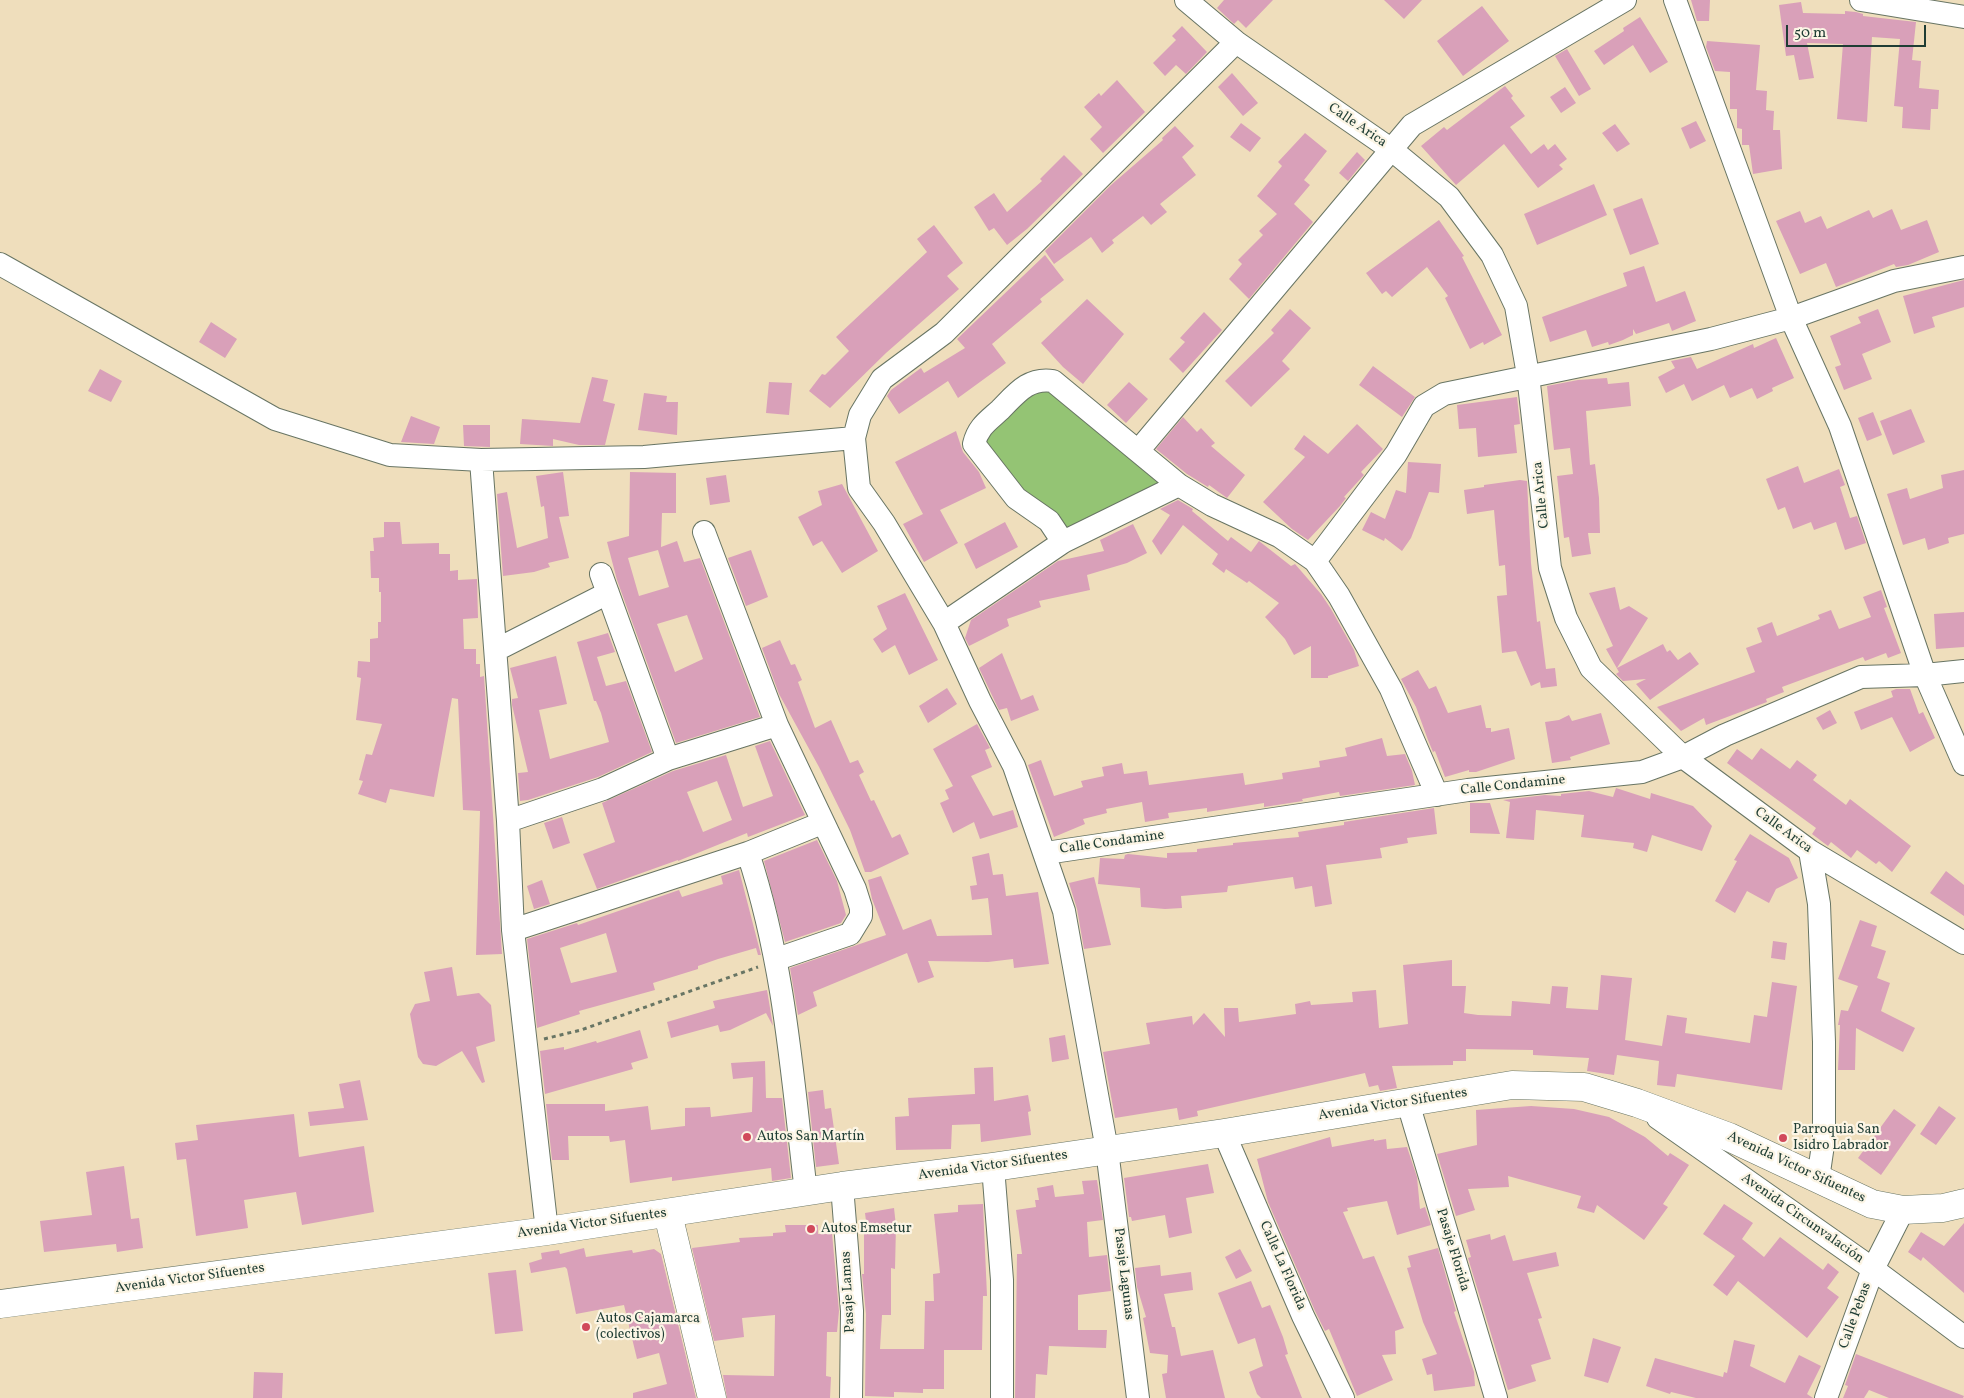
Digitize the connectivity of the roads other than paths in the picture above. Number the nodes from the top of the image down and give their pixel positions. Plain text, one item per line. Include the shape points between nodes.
1 (1186, 0) edge
2 (1625, 0) edge
3 (1675, 0) edge
4 (1861, 0) edge
5 (1865, 0) edge
6 (1964, 17) edge
7 (1236, 42) junction
8 (1392, 150) junction
9 (0, 264) edge
10 (1964, 267) edge
11 (1791, 318) junction
12 (1528, 375) junction
13 (854, 438) junction
14 (1138, 451) junction
15 (482, 460) junction
16 (1179, 485) junction
17 (704, 532) dead end
18 (1062, 542) junction
19 (1315, 561) junction
20 (944, 623) junction
21 (496, 650) junction
22 (1964, 671) edge
23 (1925, 675) junction
24 (777, 726) junction
25 (1683, 757) junction
26 (668, 759) junction
27 (1964, 764) edge
28 (1437, 796) junction
29 (508, 821) junction
30 (822, 823) junction
31 (1810, 851) junction
32 (748, 853) junction
33 (1046, 853) junction
34 (513, 930) junction
35 (1964, 943) edge
36 (777, 959) junction
37 (1408, 1103) junction
38 (1637, 1103) junction
39 (1224, 1133) junction
40 (1107, 1150) junction
41 (993, 1167) junction
42 (1818, 1179) junction
43 (842, 1186) junction
44 (806, 1192) junction
45 (1964, 1203) edge
46 (1903, 1210) junction
47 (668, 1214) junction
48 (547, 1231) junction
49 (1873, 1269) junction
50 (0, 1304) edge
51 (1964, 1337) edge
52 (712, 1398) edge
53 (852, 1398) edge
54 (1002, 1398) edge
55 (1138, 1398) edge
56 (1343, 1398) edge
57 (1496, 1398) edge
58 (1826, 1398) edge

1 - 7 street, Calle Arica
2 - 8 street via 1412,125
3 - 11 street
4 - 5 street
5 - 6 street
7 - 8 street, Calle Arica
7 - 13 street via 944,333 882,379 860,415
8 - 12 street, Calle Arica via 1449,197 1492,255 1516,306
8 - 14 street
9 - 15 street via 275,419 390,456
10 - 11 street via 1894,281
11 - 12 street via 1711,339
11 - 23 street via 1840,426
12 - 19 street via 1444,394 1424,406 1396,454
12 - 25 street, Calle Arica via 1550,568 1566,618 1591,668
13 - 15 street via 644,457
13 - 20 street, Pasaje Lagunas via 859,488 884,523
14 - 16 street
14 - 18 street via 1050,380 1021,388 980,428 974,444 1016,498 1049,521
15 - 21 street
16 - 18 street
16 - 19 street via 1212,506 1279,536
17 - 24 street
18 - 20 street
19 - 28 street via 1391,689
20 - 33 street, Pasaje Lagunas via 1014,766
21 - 26 street via 604,584
21 - 29 street
22 - 23 street, Calle Condamine
23 - 25 street, Calle Condamine via 1861,677 1725,735
23 - 27 street
24 - 26 street
24 - 30 street
25 - 28 street, Calle Condamine via 1642,772
25 - 31 street, Calle Arica
26 - 29 street via 603,789
28 - 33 street, Calle Condamine
29 - 34 street
30 - 32 street
30 - 36 street via 855,889 860,916 850,934
31 - 35 street, Calle Arica
31 - 42 street via 1819,904 1824,1042 1824,1138
32 - 34 street
32 - 36 street
33 - 40 street, Pasaje Lagunas via 1064,911
34 - 48 street
36 - 44 street
37 - 38 main road, Avenida Victor Sifuentes via 1522,1085 1584,1088
37 - 39 main road, Avenida Victor Sifuentes
37 - 57 street, Pasaje Florida
38 - 42 main road, Avenida Victor Sifuentes via 1729,1137
38 - 49 street, Avenida Circunvalación
39 - 40 main road, Avenida Victor Sifuentes
39 - 56 street, Calle La Florida via 1303,1316
40 - 41 main road, Avenida Victor Sifuentes
40 - 55 street, Pasaje Lagunas
41 - 43 main road, Avenida Victor Sifuentes
41 - 54 street via 1002,1280
42 - 46 main road, Avenida Victor Sifuentes via 1872,1204
43 - 44 main road, Avenida Victor Sifuentes
43 - 53 street, Pasaje Lamas via 852,1311
44 - 47 main road, Avenida Victor Sifuentes
45 - 46 main road, Avenida Victor Sifuentes via 1943,1208
46 - 49 street, Calle Pebas
47 - 48 main road, Avenida Victor Sifuentes
47 - 52 main road
48 - 50 main road, Avenida Victor Sifuentes
49 - 51 street, Avenida Circunvalación
49 - 58 street, Calle Pebas

